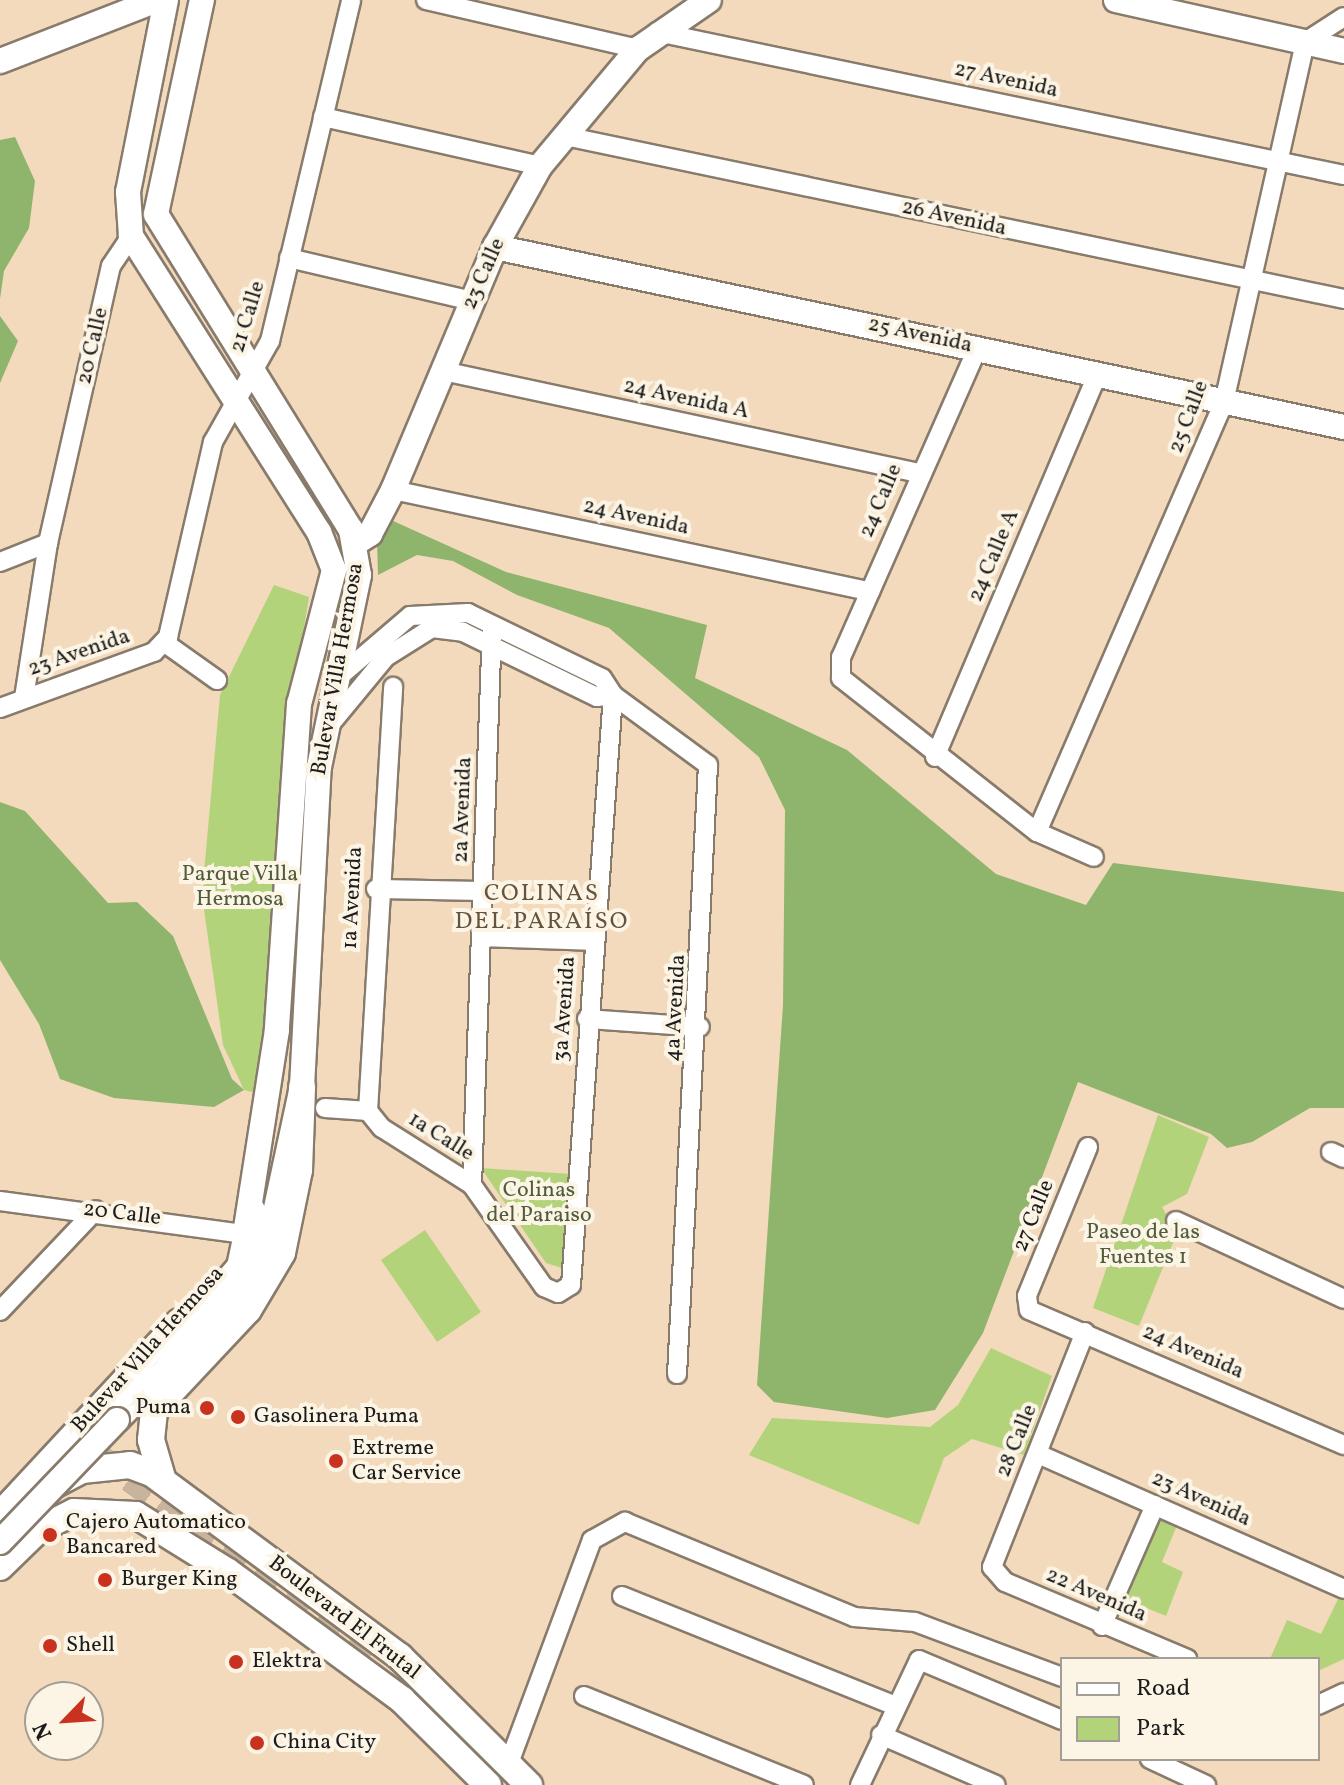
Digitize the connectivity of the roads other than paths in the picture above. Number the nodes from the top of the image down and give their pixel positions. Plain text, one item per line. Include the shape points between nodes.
1 (157, 0) edge
2 (166, 0) edge
3 (202, 0) edge
4 (351, 0) edge
5 (426, 0) edge
6 (679, 0) edge
7 (709, 0) edge
8 (1116, 0) edge
9 (1173, 6) edge
10 (1344, 17) edge
11 (657, 32) junction
12 (1305, 42) junction
13 (638, 49) junction
14 (1344, 51) edge
15 (0, 61) edge
16 (323, 117) junction
17 (565, 136) junction
18 (1277, 161) junction
19 (540, 166) junction
20 (1344, 175) edge
21 (131, 236) junction
22 (495, 247) junction
23 (289, 258) junction
24 (1253, 280) junction
25 (1344, 299) edge
26 (472, 301) junction
27 (978, 347) junction
28 (443, 371) junction
29 (1097, 375) junction
30 (253, 376) junction
31 (232, 402) junction
32 (1224, 402) junction
33 (1344, 427) edge
34 (919, 473) junction
35 (393, 490) junction
36 (48, 543) junction
37 (356, 543) junction
38 (0, 562) edge
39 (870, 591) junction
40 (492, 627) junction
41 (167, 640) junction
42 (492, 648) junction
43 (217, 680) dead end
44 (331, 683) junction
45 (393, 687) dead end
46 (613, 695) junction
47 (24, 698) junction
48 (0, 708) edge
49 (324, 733) junction
50 (935, 757) junction
51 (1037, 832) junction
52 (1094, 857) dead end
53 (376, 889) junction
54 (484, 891) junction
55 (482, 937) junction
56 (595, 941) junction
57 (587, 1019) junction
58 (700, 1027) junction
59 (301, 1094) junction
60 (325, 1108) dead end
61 (368, 1111) junction
62 (1088, 1147) dead end
63 (472, 1185) junction
64 (0, 1201) edge
65 (96, 1210) junction
66 (1176, 1221) dead end
67 (248, 1222) junction
68 (574, 1279) joint
69 (1344, 1299) edge
70 (1026, 1304) joint
71 (0, 1311) edge
72 (1085, 1332) junction
73 (167, 1352) dead end
74 (677, 1374) dead end
75 (1344, 1445) edge
76 (1038, 1454) junction
77 (130, 1465) junction
78 (163, 1481) junction
79 (37, 1489) junction
80 (1155, 1505) junction
81 (4, 1509) edge
82 (120, 1511) junction
83 (56, 1520) junction
84 (0, 1542) edge
85 (0, 1567) edge
86 (992, 1567) joint
87 (1344, 1589) edge
88 (622, 1596) dead end
89 (1102, 1626) junction
90 (1182, 1657) edge
91 (378, 1660) tunnel mouth
92 (1060, 1676) edge
93 (1344, 1693) edge
94 (584, 1696) dead end
95 (1320, 1704) edge
96 (895, 1706) junction
97 (1060, 1719) edge
98 (428, 1723) junction
99 (881, 1735) junction
100 (1154, 1761) edge
101 (509, 1763) junction
102 (480, 1781) edge
103 (529, 1785) edge
104 (804, 1785) edge
105 (860, 1785) edge
106 (996, 1785) edge
107 (1206, 1785) edge

1 - 15 main road
2 - 21 main road via 128,192
3 - 30 main road, Bulevar Villa Hermosa via 157,191 159,225
4 - 16 street, 21 Calle
5 - 13 street
6 - 11 main road, 23 Calle
7 - 11 main road, 23 Calle
8 - 9 main road
9 - 12 main road
10 - 12 street
11 - 13 main road, 23 Calle
11 - 18 street, 27 Avenida
12 - 14 main road
12 - 18 street, 25 Calle
13 - 17 main road, 23 Calle
16 - 19 street
16 - 23 street, 21 Calle
17 - 19 main road, 23 Calle
17 - 24 street, 26 Avenida
18 - 20 street, 27 Avenida
18 - 24 street, 25 Calle
19 - 22 main road, 23 Calle
21 - 31 main road, Bulevar Villa Hermosa
21 - 36 street, 20 Calle via 111,266
22 - 26 main road, 23 Calle
22 - 27 main road, 25 Avenida
23 - 26 street
23 - 30 street, 21 Calle
24 - 25 street, 26 Avenida
24 - 32 street, 25 Calle
26 - 28 main road, 23 Calle
27 - 29 main road, 25 Avenida
27 - 34 street, 24 Calle
28 - 34 street, 24 Avenida A
28 - 35 main road, 23 Calle
29 - 32 main road, 25 Avenida
29 - 50 street, 24 Calle A
30 - 31 street, 21 Calle
30 - 37 main road, Bulevar Villa Hermosa
31 - 41 street, 21 Calle via 208,457
31 - 67 main road, Bulevar Villa Hermosa via 319,532 334,570 299,704 277,1030
32 - 33 main road, 25 Avenida
32 - 51 street, 25 Calle
34 - 39 street, 24 Calle
35 - 37 main road, 23 Calle via 370,534
35 - 39 street, 24 Avenida
36 - 38 street
36 - 47 street, 20 Calle
37 - 44 main road, Bulevar Villa Hermosa via 359,575
39 - 50 street, 24 Calle via 841,657 841,678
40 - 42 street, 2a Avenida
40 - 44 street, 4a Avenida via 444,610 410,616
40 - 46 street, 4a Avenida via 602,678
41 - 43 street
41 - 47 street, 23 Avenida
42 - 46 street, 4a Avenida via 597,697
42 - 49 street, 4a Avenida via 463,632 419,632 386,657
42 - 54 street, 2a Avenida
44 - 49 main road, Bulevar Villa Hermosa
45 - 53 street, 1a Avenida
46 - 56 street, 3a Avenida
46 - 58 street, 4a Avenida via 697,750 710,770
47 - 48 street, 23 Avenida
49 - 59 main road, Bulevar Villa Hermosa
50 - 51 street
51 - 52 street
53 - 54 street
53 - 61 street, 1a Avenida
54 - 55 street, 2a Avenida
55 - 56 street
55 - 63 street, 2a Avenida
56 - 57 street, 3a Avenida
57 - 58 street
57 - 68 street, 3a Avenida
58 - 74 street, 4a Avenida
59 - 78 main road via 298,1184 282,1253 248,1310 154,1410 151,1440
59 - 84 main road, Bulevar Villa Hermosa, bridge via 270,1236 248,1284
60 - 61 street
61 - 63 street, 1a Calle via 382,1128
62 - 70 street, 27 Calle
63 - 68 street, 1a Calle via 551,1293
64 - 65 street, 20 Calle
65 - 67 street, 20 Calle
65 - 71 street
66 - 69 street
67 - 73 main road via 240,1267
67 - 81 main road, Bulevar Villa Hermosa via 221,1275
70 - 72 street, 24 Avenida via 1034,1314
72 - 75 street, 24 Avenida
72 - 76 street, 28 Calle
76 - 80 street, 23 Avenida
76 - 86 street, 28 Calle
77 - 78 main road, Boulevard El Frutal
77 - 79 main road via 73,1472
77 - 82 main road via 109,1481
78 - 101 main road, Boulevard El Frutal via 400,1657
79 - 81 main road
79 - 83 main road via 53,1499
80 - 87 street, 23 Avenida
80 - 89 street
82 - 83 main road, Boulevard El Frutal via 88,1509
82 - 98 main road, Boulevard El Frutal via 153,1522 228,1572
83 - 85 main road
86 - 89 street, 22 Avenida via 1005,1582
88 - 96 street
89 - 90 street, 22 Avenida
91 - 98 main road
92 - 101 street via 915,1622 854,1617 625,1522 592,1540
93 - 95 street
94 - 104 street
96 - 97 street via 921,1659
96 - 99 street
98 - 102 main road, Boulevard El Frutal
99 - 105 street
99 - 106 street
100 - 107 street
101 - 103 main road, Boulevard El Frutal

